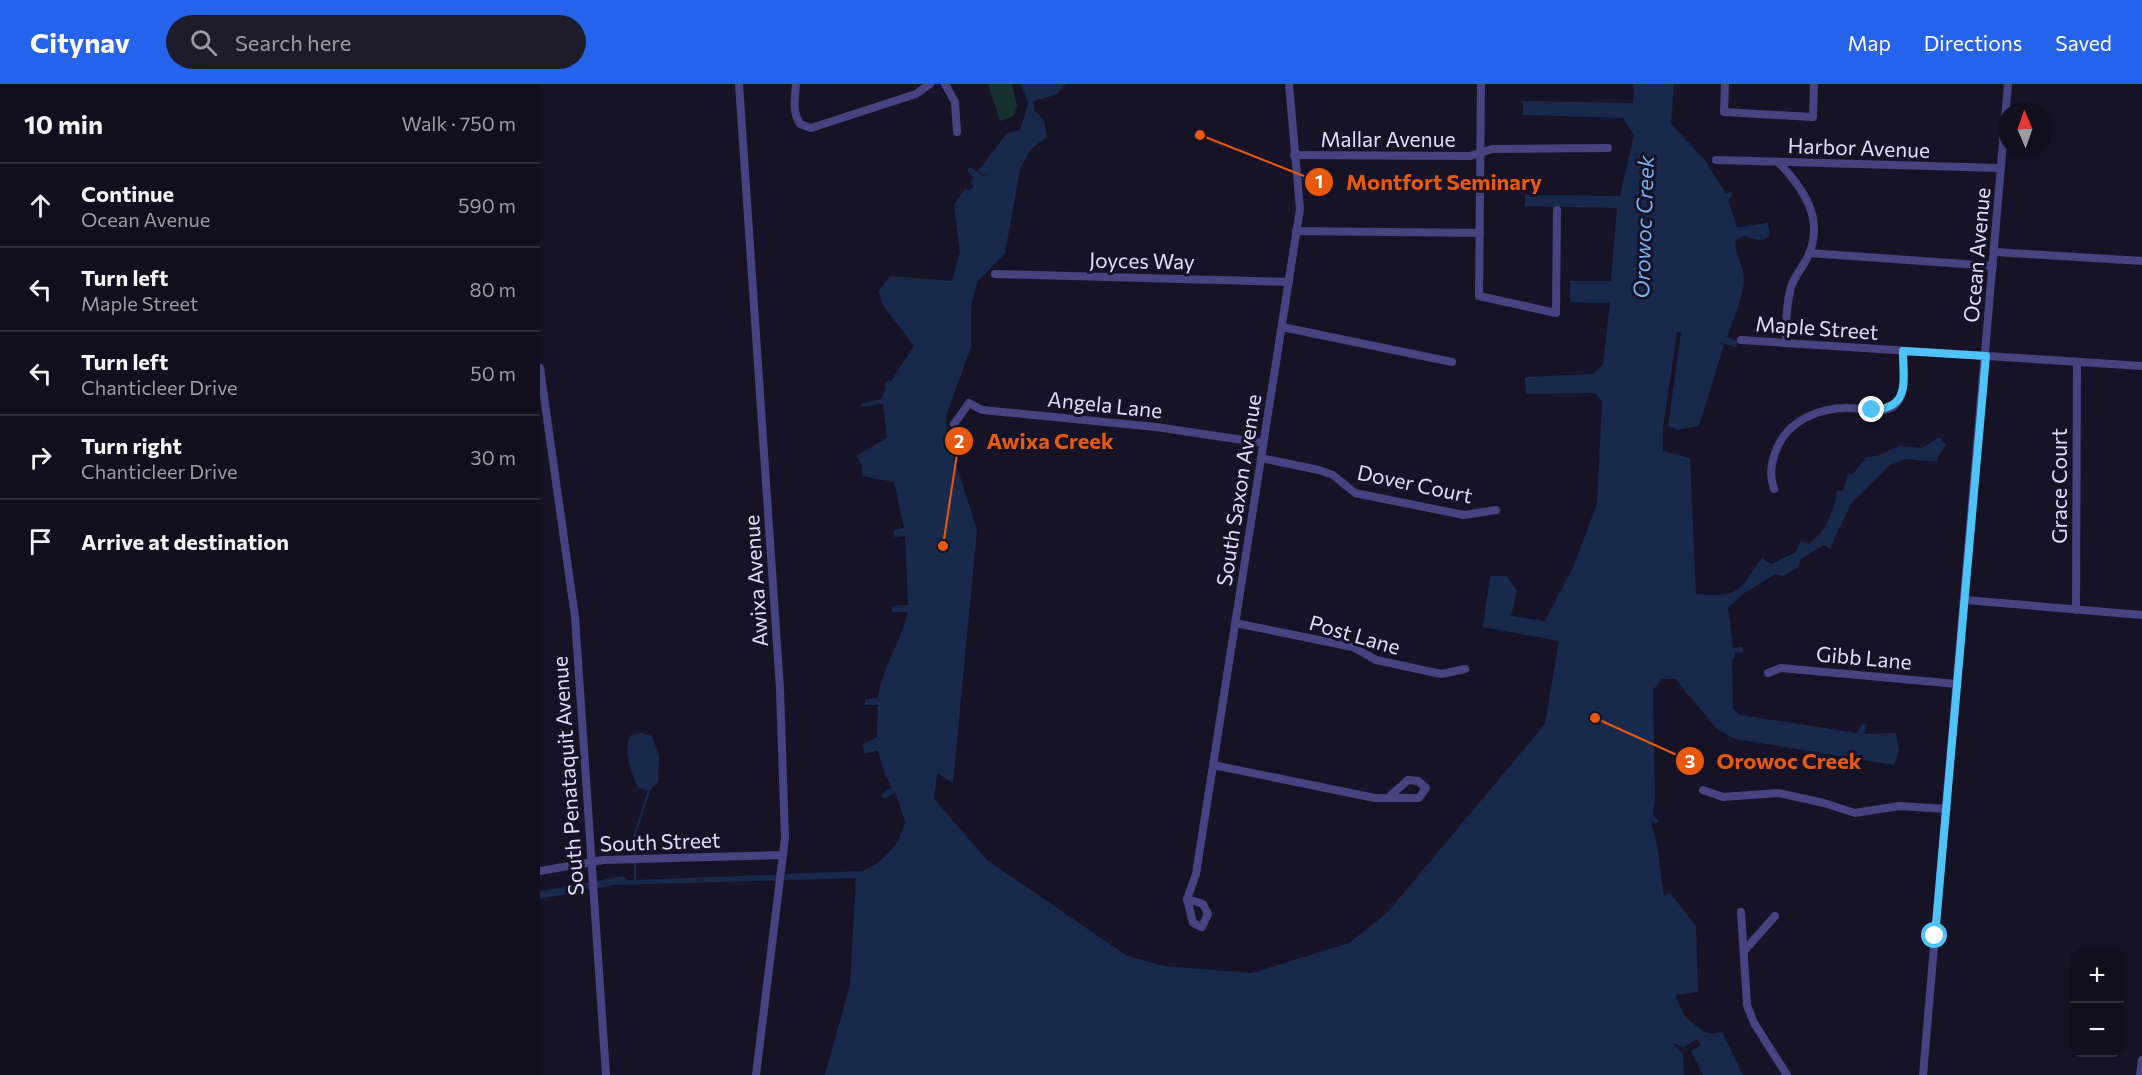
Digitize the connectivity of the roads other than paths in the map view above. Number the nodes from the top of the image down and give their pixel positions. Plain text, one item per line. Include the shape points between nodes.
1 (739, 84) edge
2 (796, 84) edge
3 (930, 84) edge
4 (945, 84) edge
5 (1289, 84) edge
6 (1481, 84) edge
7 (1725, 84) edge
8 (1814, 84) edge
9 (2008, 84) edge
10 (957, 132) dead end
11 (1608, 148) dead end
12 (1480, 153) junction
13 (1294, 155) junction
14 (1716, 160) dead end
15 (1778, 162) junction
16 (2001, 168) junction
17 (1557, 210) dead end
18 (1296, 231) junction
19 (1480, 233) junction
20 (1995, 252) junction
21 (1809, 253) junction
22 (2142, 261) edge
23 (1993, 266) junction
24 (995, 274) dead end
25 (1289, 282) junction
26 (1282, 327) junction
27 (1741, 340) dead end
28 (1786, 343) junction
29 (1903, 351) junction
30 (1986, 356) junction
31 (1452, 362) dead end
32 (2077, 362) junction
33 (2142, 366) edge
34 (540, 368) edge
35 (542, 403) edge
36 (954, 424) dead end
37 (1263, 443) junction
38 (1261, 458) junction
39 (1774, 489) dead end
40 (1496, 510) dead end
41 (1965, 600) junction
42 (2076, 610) junction
43 (2142, 615) edge
44 (1235, 623) junction
45 (1465, 669) dead end
46 (1768, 673) dead end
47 (1958, 684) junction
48 (1213, 765) junction
49 (1703, 790) dead end
50 (1390, 796) dead end
51 (1947, 809) junction
52 (782, 855) junction
53 (591, 862) junction
54 (540, 871) edge
55 (1187, 899) dead end
56 (1741, 912) dead end
57 (1775, 916) dead end
58 (1744, 951) junction
59 (2142, 1060) edge
60 (606, 1075) edge
61 (756, 1075) edge
62 (1786, 1075) edge
63 (1923, 1075) edge
64 (2140, 1075) edge

1 - 52 street, Awixa Avenue via 780,696 785,838
2 - 3 street via 797,119 812,128 916,94
4 - 10 street via 955,102
5 - 13 street, South Saxon Avenue
6 - 12 street
7 - 8 street via 1724,112 1813,117
9 - 16 street, Ocean Avenue
11 - 12 street, Mallar Avenue via 1492,149
12 - 13 street, Mallar Avenue
12 - 19 street
13 - 18 street, South Saxon Avenue via 1299,209
14 - 15 street, Harbor Avenue
15 - 16 street, Harbor Avenue
15 - 21 street via 1803,190 1812,211
16 - 20 street, Ocean Avenue
17 - 19 street via 1556,313 1479,296
18 - 19 street
18 - 25 street, South Saxon Avenue
20 - 22 street
20 - 23 street, Ocean Avenue
21 - 23 street
21 - 28 street via 1792,285 1786,312
23 - 30 street, Ocean Avenue
24 - 25 street, Joyces Way
25 - 26 street, South Saxon Avenue
26 - 31 street
26 - 37 street, South Saxon Avenue
27 - 28 street, Maple Street
28 - 29 street, Maple Street
29 - 30 street, Maple Street
29 - 39 street via 1901,398 1894,406 1878,410 1833,408 1803,419 1780,441 1770,475
30 - 32 street, Maple Street
30 - 41 street, Ocean Avenue
32 - 33 street, Maple Street
32 - 42 street, Grace Court
34 - 35 street, South Penataquit Avenue
35 - 53 street, South Penataquit Avenue via 575,617
36 - 37 street, Angela Lane via 969,403 982,410 1156,427
37 - 38 street, South Saxon Avenue
38 - 40 street, Dover Court via 1333,475 1355,493 1464,515
38 - 44 street, South Saxon Avenue
41 - 42 street
41 - 47 street, Ocean Avenue
42 - 43 street
44 - 45 street, Post Lane via 1353,647 1376,660 1441,674
44 - 48 street, South Saxon Avenue
46 - 47 street, Gibb Lane via 1781,668
47 - 51 street, Ocean Avenue
48 - 50 street via 1375,798
48 - 55 street, South Saxon Avenue via 1196,874
49 - 51 street via 1723,797 1778,793 1855,813 1899,806
51 - 63 street, Ocean Avenue
52 - 53 street, South Street
52 - 61 street, Awixa Avenue
53 - 54 street, South Street
53 - 60 street, South Penataquit Avenue
56 - 58 street
57 - 58 street
58 - 62 street via 1750,1015
59 - 64 street

